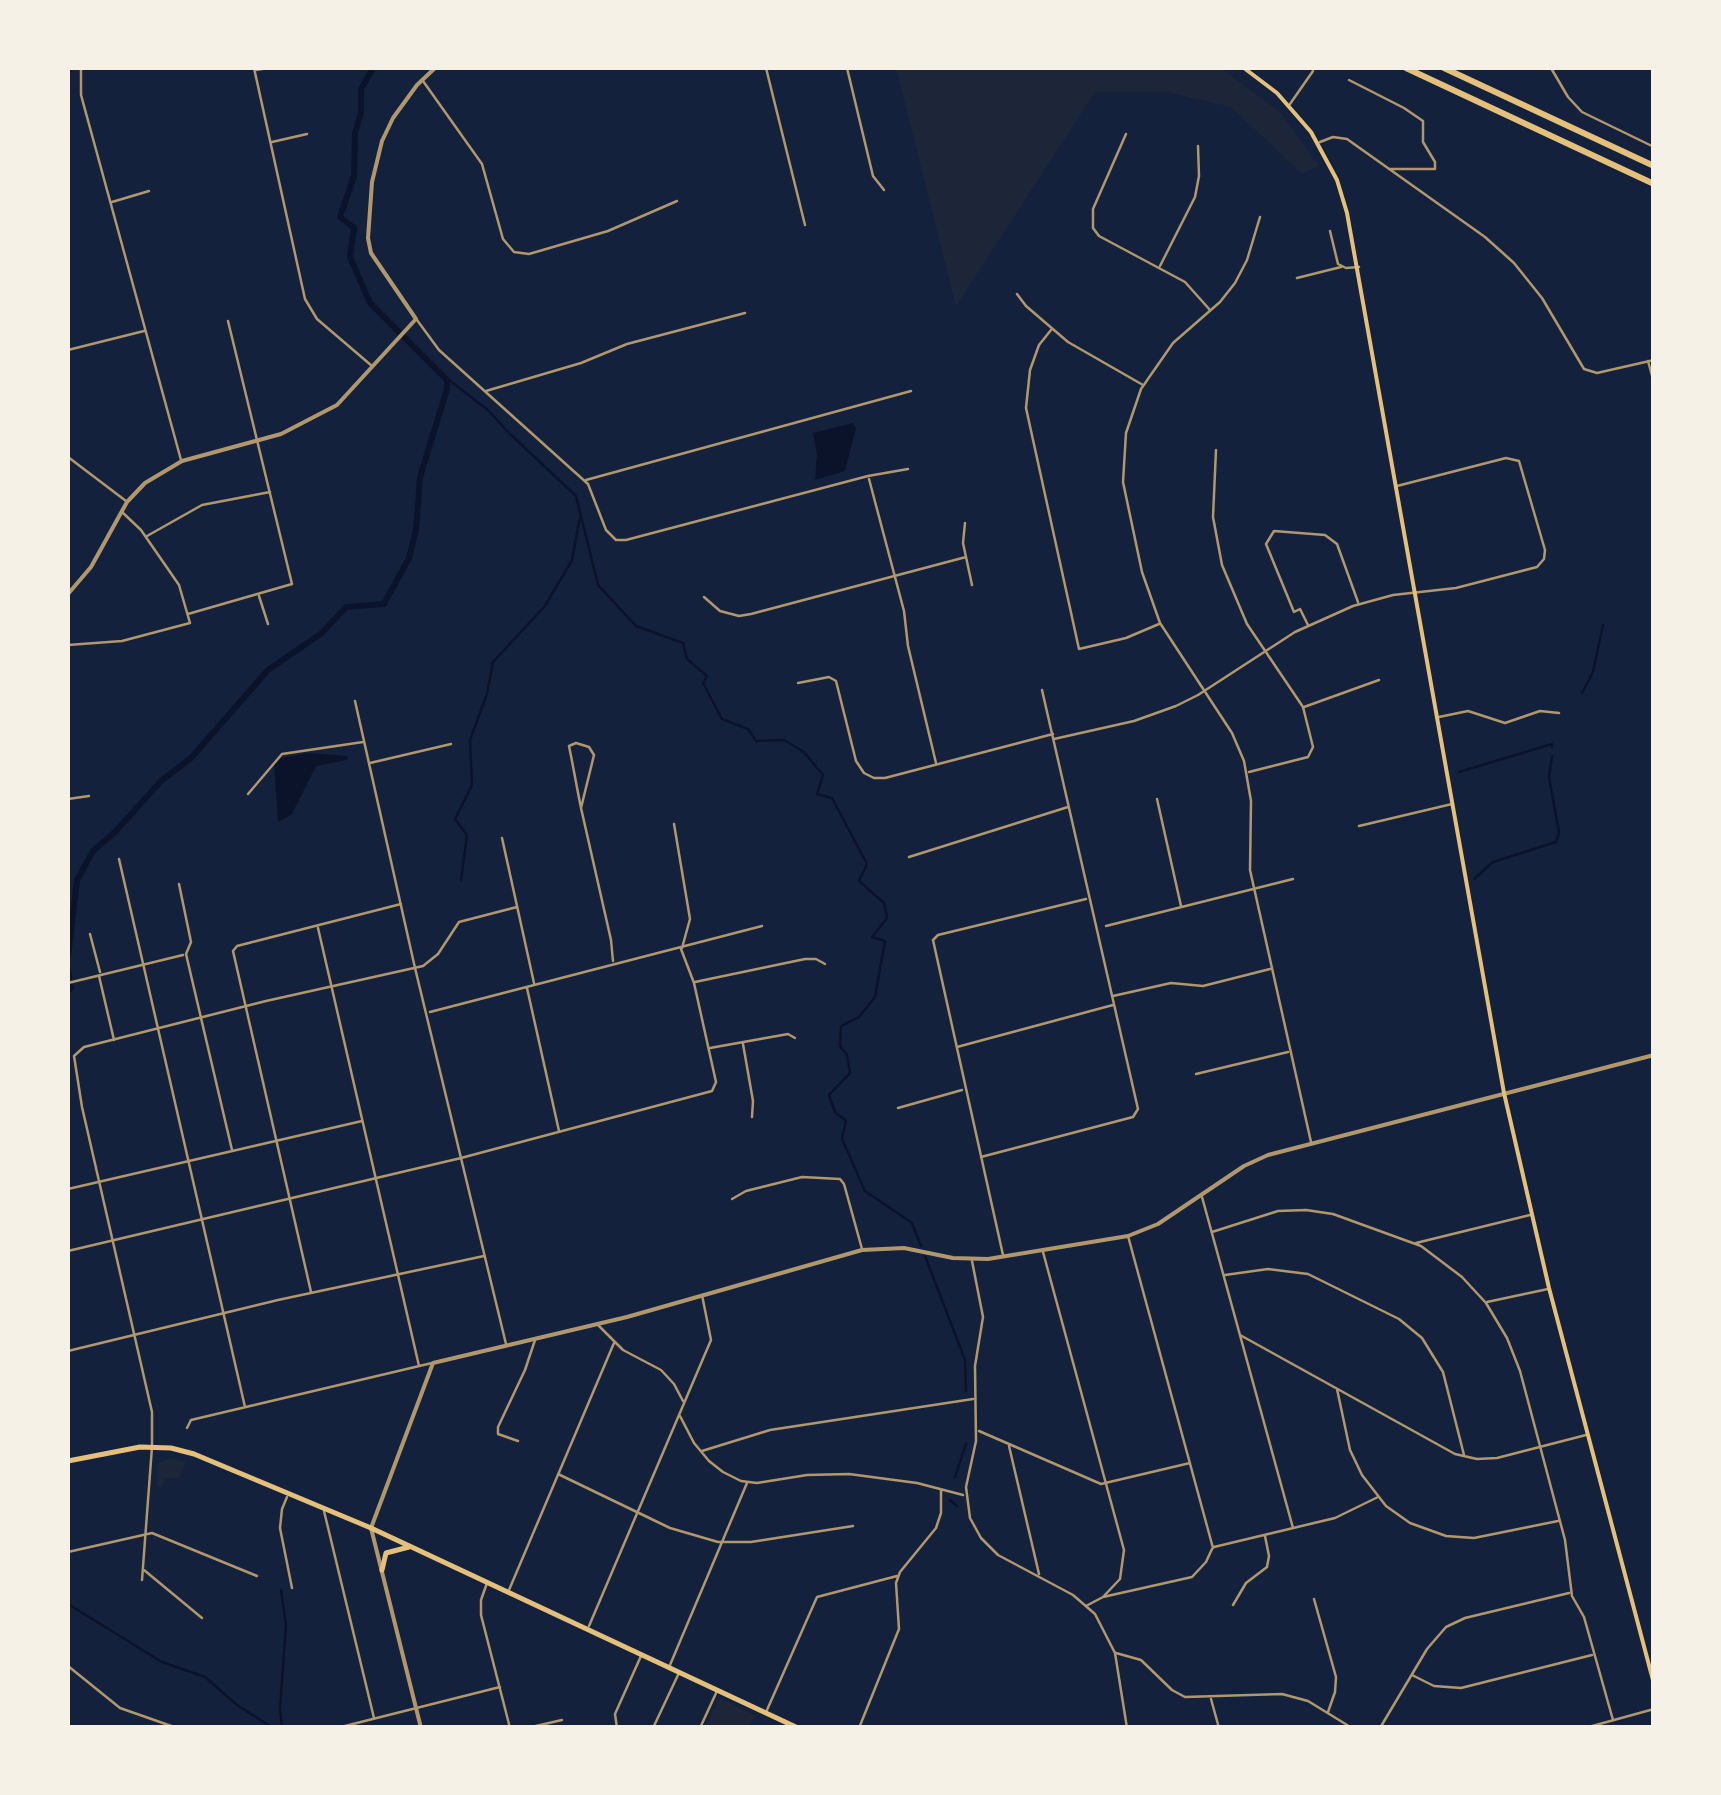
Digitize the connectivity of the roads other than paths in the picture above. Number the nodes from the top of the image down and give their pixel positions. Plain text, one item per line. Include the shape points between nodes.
1 (81, 68) edge
2 (268, 68) edge
3 (435, 68) edge
4 (766, 68) edge
5 (846, 68) edge
6 (1244, 68) edge
7 (1406, 68) edge
8 (1444, 68) edge
9 (1551, 68) edge
10 (254, 69) edge
11 (1313, 71) dead end
12 (422, 80) junction
13 (1348, 80) dead end
14 (1290, 106) junction
15 (307, 134) dead end
16 (1126, 134) dead end
17 (271, 142) junction
18 (1318, 142) junction
19 (1198, 146) dead end
20 (1654, 147) edge
21 (1654, 166) edge
22 (1388, 169) junction
23 (1654, 184) edge
24 (884, 190) dead end
25 (149, 191) dead end
26 (677, 200) dead end
27 (110, 202) junction
28 (1260, 216) dead end
29 (805, 225) dead end
30 (1330, 230) dead end
31 (1160, 267) junction
32 (1342, 267) junction
33 (1359, 267) junction
34 (1297, 278) dead end
35 (1017, 294) dead end
36 (1210, 310) junction
37 (745, 313) dead end
38 (416, 319) junction
39 (228, 321) dead end
40 (1052, 330) junction
41 (145, 331) junction
42 (68, 350) edge
43 (1651, 360) edge
44 (373, 367) junction
45 (1654, 384) edge
46 (1143, 385) junction
47 (911, 390) dead end
48 (484, 391) junction
49 (259, 440) junction
50 (1216, 450) dead end
51 (68, 457) edge
52 (182, 461) junction
53 (908, 469) dead end
54 (868, 476) junction
55 (584, 480) junction
56 (1397, 486) junction
57 (271, 492) junction
58 (127, 502) junction
59 (121, 511) junction
60 (965, 523) dead end
61 (146, 536) junction
62 (966, 557) junction
63 (895, 575) junction
64 (972, 584) dead end
65 (1416, 593) junction
66 (68, 594) edge
67 (259, 594) junction
68 (704, 598) dead end
69 (1358, 604) junction
70 (188, 614) junction
71 (1160, 623) junction
72 (268, 624) dead end
73 (1308, 625) junction
74 (68, 645) edge
75 (1266, 650) junction
76 (1379, 680) dead end
77 (798, 683) dead end
78 (1042, 690) dead end
79 (1204, 691) junction
80 (355, 701) dead end
81 (1303, 708) junction
82 (1559, 713) dead end
83 (1438, 718) junction
84 (1054, 737) junction
85 (365, 742) junction
86 (452, 744) dead end
87 (370, 764) junction
88 (936, 764) junction
89 (1248, 772) junction
90 (248, 794) dead end
91 (89, 796) dead end
92 (68, 799) edge
93 (1156, 799) dead end
94 (1453, 804) junction
95 (1069, 807) junction
96 (581, 808) junction
97 (674, 824) dead end
98 (1359, 826) dead end
99 (502, 838) dead end
100 (909, 858) dead end
101 (119, 859) dead end
102 (1293, 879) dead end
103 (179, 884) dead end
104 (1253, 890) junction
105 (1088, 898) junction
106 (402, 904) junction
107 (517, 907) junction
108 (1182, 907) junction
109 (318, 926) junction
110 (762, 926) dead end
111 (1106, 926) dead end
112 (90, 934) dead end
113 (682, 949) junction
114 (186, 954) junction
115 (143, 963) junction
116 (613, 963) junction
117 (825, 964) dead end
118 (415, 968) junction
119 (1270, 969) junction
120 (100, 974) junction
121 (68, 982) edge
122 (694, 982) junction
123 (534, 984) junction
124 (526, 986) junction
125 (332, 987) junction
126 (1112, 996) junction
127 (1113, 1005) junction
128 (245, 1006) junction
129 (427, 1013) junction
130 (201, 1018) junction
131 (158, 1029) junction
132 (795, 1038) dead end
133 (114, 1040) junction
134 (743, 1042) junction
135 (956, 1047) junction
136 (709, 1048) junction
137 (1290, 1051) junction
138 (1654, 1055) edge
139 (1196, 1074) dead end
140 (964, 1089) junction
141 (1504, 1093) junction
142 (898, 1108) dead end
143 (752, 1116) dead end
144 (362, 1121) junction
145 (559, 1132) junction
146 (276, 1141) junction
147 (1311, 1143) junction
148 (232, 1151) junction
149 (981, 1157) junction
150 (461, 1158) junction
151 (189, 1161) junction
152 (374, 1178) junction
153 (100, 1182) junction
154 (68, 1189) edge
155 (1201, 1194) junction
156 (290, 1198) junction
157 (732, 1199) dead end
158 (1531, 1215) junction
159 (202, 1218) junction
160 (1212, 1232) junction
161 (1128, 1236) junction
162 (113, 1239) junction
163 (1415, 1243) junction
164 (862, 1250) junction
165 (1043, 1250) junction
166 (68, 1251) edge
167 (484, 1256) junction
168 (1003, 1256) junction
169 (972, 1259) junction
170 (398, 1274) junction
171 (1223, 1276) junction
172 (1549, 1288) junction
173 (311, 1292) junction
174 (702, 1294) junction
175 (1486, 1303) junction
176 (224, 1312) junction
177 (598, 1324) junction
178 (135, 1334) junction
179 (1240, 1335) junction
180 (535, 1339) junction
181 (614, 1343) junction
182 (506, 1346) junction
183 (68, 1351) edge
184 (433, 1362) junction
185 (419, 1366) junction
186 (1337, 1389) junction
187 (976, 1398) junction
188 (684, 1402) junction
189 (245, 1408) junction
190 (679, 1414) junction
191 (187, 1428) dead end
192 (977, 1430) junction
193 (1588, 1435) junction
194 (518, 1441) dead end
195 (1008, 1444) junction
196 (152, 1447) junction
197 (1541, 1448) junction
198 (700, 1452) junction
199 (1464, 1457) junction
200 (68, 1461) edge
201 (1190, 1463) junction
202 (558, 1474) junction
203 (748, 1482) junction
204 (1106, 1484) junction
205 (940, 1489) junction
206 (288, 1496) junction
207 (966, 1496) junction
208 (1378, 1498) junction
209 (323, 1510) junction
210 (639, 1512) junction
211 (1560, 1521) junction
212 (853, 1526) dead end
213 (371, 1528) junction
214 (1293, 1528) junction
215 (145, 1533) junction
216 (1265, 1535) junction
217 (723, 1543) junction
218 (412, 1547) junction
219 (1213, 1548) junction
220 (68, 1552) edge
221 (142, 1569) junction
222 (382, 1570) junction
223 (257, 1576) dead end
224 (898, 1576) junction
225 (1040, 1578) junction
226 (142, 1580) dead end
227 (488, 1582) junction
228 (292, 1588) dead end
229 (509, 1592) junction
230 (1570, 1592) junction
231 (1103, 1596) junction
232 (1314, 1598) dead end
233 (1233, 1605) dead end
234 (1086, 1606) junction
235 (202, 1618) dead end
236 (588, 1629) junction
237 (1115, 1653) junction
238 (642, 1654) junction
239 (1595, 1654) junction
240 (68, 1666) edge
241 (668, 1667) junction
242 (680, 1672) junction
243 (1411, 1675) junction
244 (1654, 1684) edge
245 (500, 1687) junction
246 (718, 1690) junction
247 (1210, 1697) junction
248 (416, 1708) junction
249 (1654, 1709) edge
250 (766, 1713) junction
251 (1328, 1713) junction
252 (374, 1718) junction
253 (562, 1720) dead end
254 (1612, 1720) junction
255 (177, 1728) edge
256 (337, 1728) edge
257 (420, 1728) edge
258 (510, 1728) edge
259 (528, 1728) edge
260 (617, 1728) edge
261 (653, 1728) edge
262 (700, 1728) edge
263 (798, 1728) edge
264 (859, 1728) edge
265 (1127, 1728) edge
266 (1219, 1728) edge
267 (1352, 1728) edge
268 (1380, 1728) edge
269 (1584, 1728) edge

1 - 27 street via 81,95
2 - 10 street
3 - 12 street
4 - 29 street
5 - 24 street via 873,176
6 - 14 main road
7 - 23 highway
8 - 21 highway
9 - 20 street via 1582,112
10 - 17 street
11 - 14 street
12 - 26 street via 482,164 514,252 529,254 608,231
12 - 38 street via 382,140 368,238 375,261
13 - 22 street via 1423,121 1434,169
14 - 18 main road
15 - 17 street
16 - 31 street via 1092,224 1099,236
17 - 44 street via 305,299
18 - 22 street via 1348,139
18 - 33 main road via 1341,191
19 - 31 street via 1195,197
22 - 43 street via 1514,263 1584,368 1598,373
25 - 27 street
27 - 41 street
28 - 36 street via 1242,272
30 - 32 street
31 - 36 street
32 - 33 street
32 - 34 street
33 - 56 main road
35 - 40 street
36 - 46 street via 1172,343
37 - 48 street
38 - 44 street
38 - 48 street
39 - 49 street
40 - 46 street
40 - 71 street via 1030,370 1026,408 1079,649
41 - 42 street
41 - 52 street
43 - 45 street
44 - 49 street via 337,405
46 - 71 street via 1126,433 1123,482
47 - 55 street
48 - 55 street
49 - 52 street
49 - 57 street
50 - 75 street via 1212,509 1218,548 1239,609
51 - 58 street
52 - 58 street
53 - 54 street
54 - 55 street via 621,541 606,530
54 - 63 street
56 - 65 main road
56 - 65 street via 1514,459 1544,550 1538,567
57 - 61 street via 202,505
57 - 67 street via 292,584
58 - 59 street
59 - 61 street
59 - 66 street
60 - 62 street
61 - 70 street via 180,587
62 - 63 street
62 - 64 street
63 - 68 street via 749,614 720,611
63 - 88 street
65 - 69 street
65 - 83 main road
67 - 70 street
67 - 72 street
69 - 73 street
69 - 73 street via 1337,544 1325,536 1274,531 1266,544 1294,612 1300,608
70 - 74 street via 190,623
71 - 79 street
73 - 75 street
75 - 79 street
75 - 81 street
76 - 81 street
77 - 88 street via 836,681 864,773 880,779
78 - 84 street
79 - 84 street via 1134,721
79 - 89 street
80 - 85 street
81 - 89 street via 1312,754
82 - 83 street via 1540,711 1505,723 1468,711
83 - 94 main road
84 - 88 street
84 - 95 street
85 - 87 street
85 - 90 street via 282,754
86 - 87 street
87 - 106 street
89 - 104 street
91 - 92 street
93 - 108 street
94 - 98 street
94 - 141 main road
95 - 100 street
95 - 105 street
96 - 96 street via 569,746 576,743 594,755
96 - 116 street
97 - 113 street via 690,919
99 - 107 street
101 - 115 street
102 - 104 street
103 - 114 street via 191,942
104 - 108 street
104 - 119 street
105 - 126 street
105 - 135 street via 933,940
106 - 109 street
106 - 118 street
107 - 118 street via 459,922 434,959
107 - 123 street
108 - 111 street
109 - 125 street
109 - 128 street via 234,948
110 - 113 street
112 - 120 street
113 - 116 street
113 - 122 street
114 - 115 street
114 - 130 street
115 - 120 street
115 - 131 street
116 - 123 street
117 - 122 street via 805,960
118 - 125 street
118 - 129 street
119 - 126 street via 1203,986 1171,982
119 - 137 street
120 - 121 street
120 - 133 street
122 - 136 street
123 - 124 street
124 - 129 street
124 - 145 street
125 - 128 street
125 - 144 street
126 - 127 street
127 - 135 street
127 - 149 street via 1136,1114
128 - 130 street
128 - 146 street
129 - 150 street
130 - 131 street
130 - 148 street
131 - 133 street
131 - 151 street
132 - 134 street
133 - 153 street via 81,1049 72,1061
134 - 136 street
134 - 143 street
135 - 140 street
136 - 145 street via 715,1088
137 - 139 street
137 - 147 street
138 - 141 street
140 - 142 street
140 - 149 street
141 - 147 street
141 - 158 main road
144 - 146 street
144 - 152 street
145 - 150 street
146 - 148 street
146 - 156 street
147 - 155 street via 1256,1160
148 - 151 street
149 - 168 street
150 - 152 street
150 - 167 street
151 - 153 street
151 - 159 street
152 - 156 street
152 - 170 street
153 - 154 street
153 - 162 street
155 - 160 street
155 - 161 street
156 - 159 street
156 - 173 street
157 - 164 street via 802,1177 838,1179
158 - 163 street
158 - 172 main road
159 - 162 street
159 - 176 street
160 - 163 street via 1264,1214 1306,1210
160 - 171 street
161 - 165 street
161 - 201 street
162 - 166 street
162 - 178 street
163 - 175 street
164 - 169 street via 904,1248
164 - 174 street
165 - 168 street
165 - 204 street
167 - 170 street
167 - 182 street
168 - 169 street
169 - 187 street via 983,1317
170 - 173 street
170 - 185 street
171 - 179 street
171 - 199 street via 1295,1271 1399,1319 1422,1338 1443,1372
172 - 175 street
172 - 193 main road
173 - 176 street
174 - 177 street
174 - 188 street via 712,1336
175 - 197 street via 1515,1356
176 - 178 street
176 - 189 street
177 - 180 street
177 - 181 street
178 - 183 street
178 - 196 street via 151,1404
179 - 186 street
179 - 214 street
180 - 182 street
180 - 194 street via 498,1427 498,1434
181 - 188 street via 660,1370
181 - 202 street
182 - 184 street
184 - 185 street
184 - 213 street
185 - 189 street
186 - 199 street
186 - 208 street via 1350,1450
187 - 192 street
187 - 198 street via 794,1425
188 - 190 street
189 - 191 street via 191,1420
190 - 198 street
190 - 210 street
192 - 195 street
192 - 207 street
193 - 197 street
193 - 244 main road
195 - 204 street
195 - 225 street
196 - 200 main road
196 - 206 main road via 194,1454
196 - 215 street
197 - 199 street
197 - 211 street
198 - 203 street via 722,1472
201 - 204 street
201 - 219 street
202 - 210 street
202 - 229 street
203 - 205 street via 849,1474
203 - 217 street
204 - 231 street via 1124,1558 1120,1579
205 - 207 street
205 - 224 street via 936,1528
206 - 209 main road
206 - 228 street via 280,1528
207 - 225 street via 970,1518 987,1544
208 - 211 street via 1410,1523 1458,1538
208 - 214 street via 1348,1514
209 - 213 main road
209 - 252 street
210 - 217 street via 684,1534
210 - 236 street
211 - 230 street
212 - 217 street
213 - 218 main road
213 - 222 street
214 - 216 street
215 - 220 street
215 - 221 street
215 - 223 street
216 - 219 street
216 - 233 street via 1267,1566
217 - 241 street
218 - 222 main road via 388,1552
218 - 227 main road
219 - 231 street via 1192,1577
221 - 226 street
221 - 235 street
222 - 248 street
224 - 250 street via 817,1597
224 - 264 street via 898,1629
225 - 234 street
227 - 229 main road
227 - 245 street via 481,1610
229 - 236 main road
230 - 239 street
230 - 243 street via 1456,1622 1438,1633
231 - 234 street
232 - 251 street via 1336,1677
234 - 237 street
236 - 238 main road
237 - 247 street via 1150,1666 1178,1694
237 - 265 street
238 - 241 main road
238 - 260 street via 615,1714
239 - 243 street via 1461,1688
239 - 254 street
240 - 255 street via 123,1710
241 - 242 main road
242 - 246 main road
242 - 261 street
243 - 268 street
245 - 248 street
245 - 258 street
246 - 250 main road
246 - 262 street
247 - 251 street via 1282,1694
247 - 266 street
248 - 252 street
248 - 257 street
249 - 254 street
250 - 263 main road
251 - 267 street
252 - 256 street
253 - 259 street
254 - 269 street

